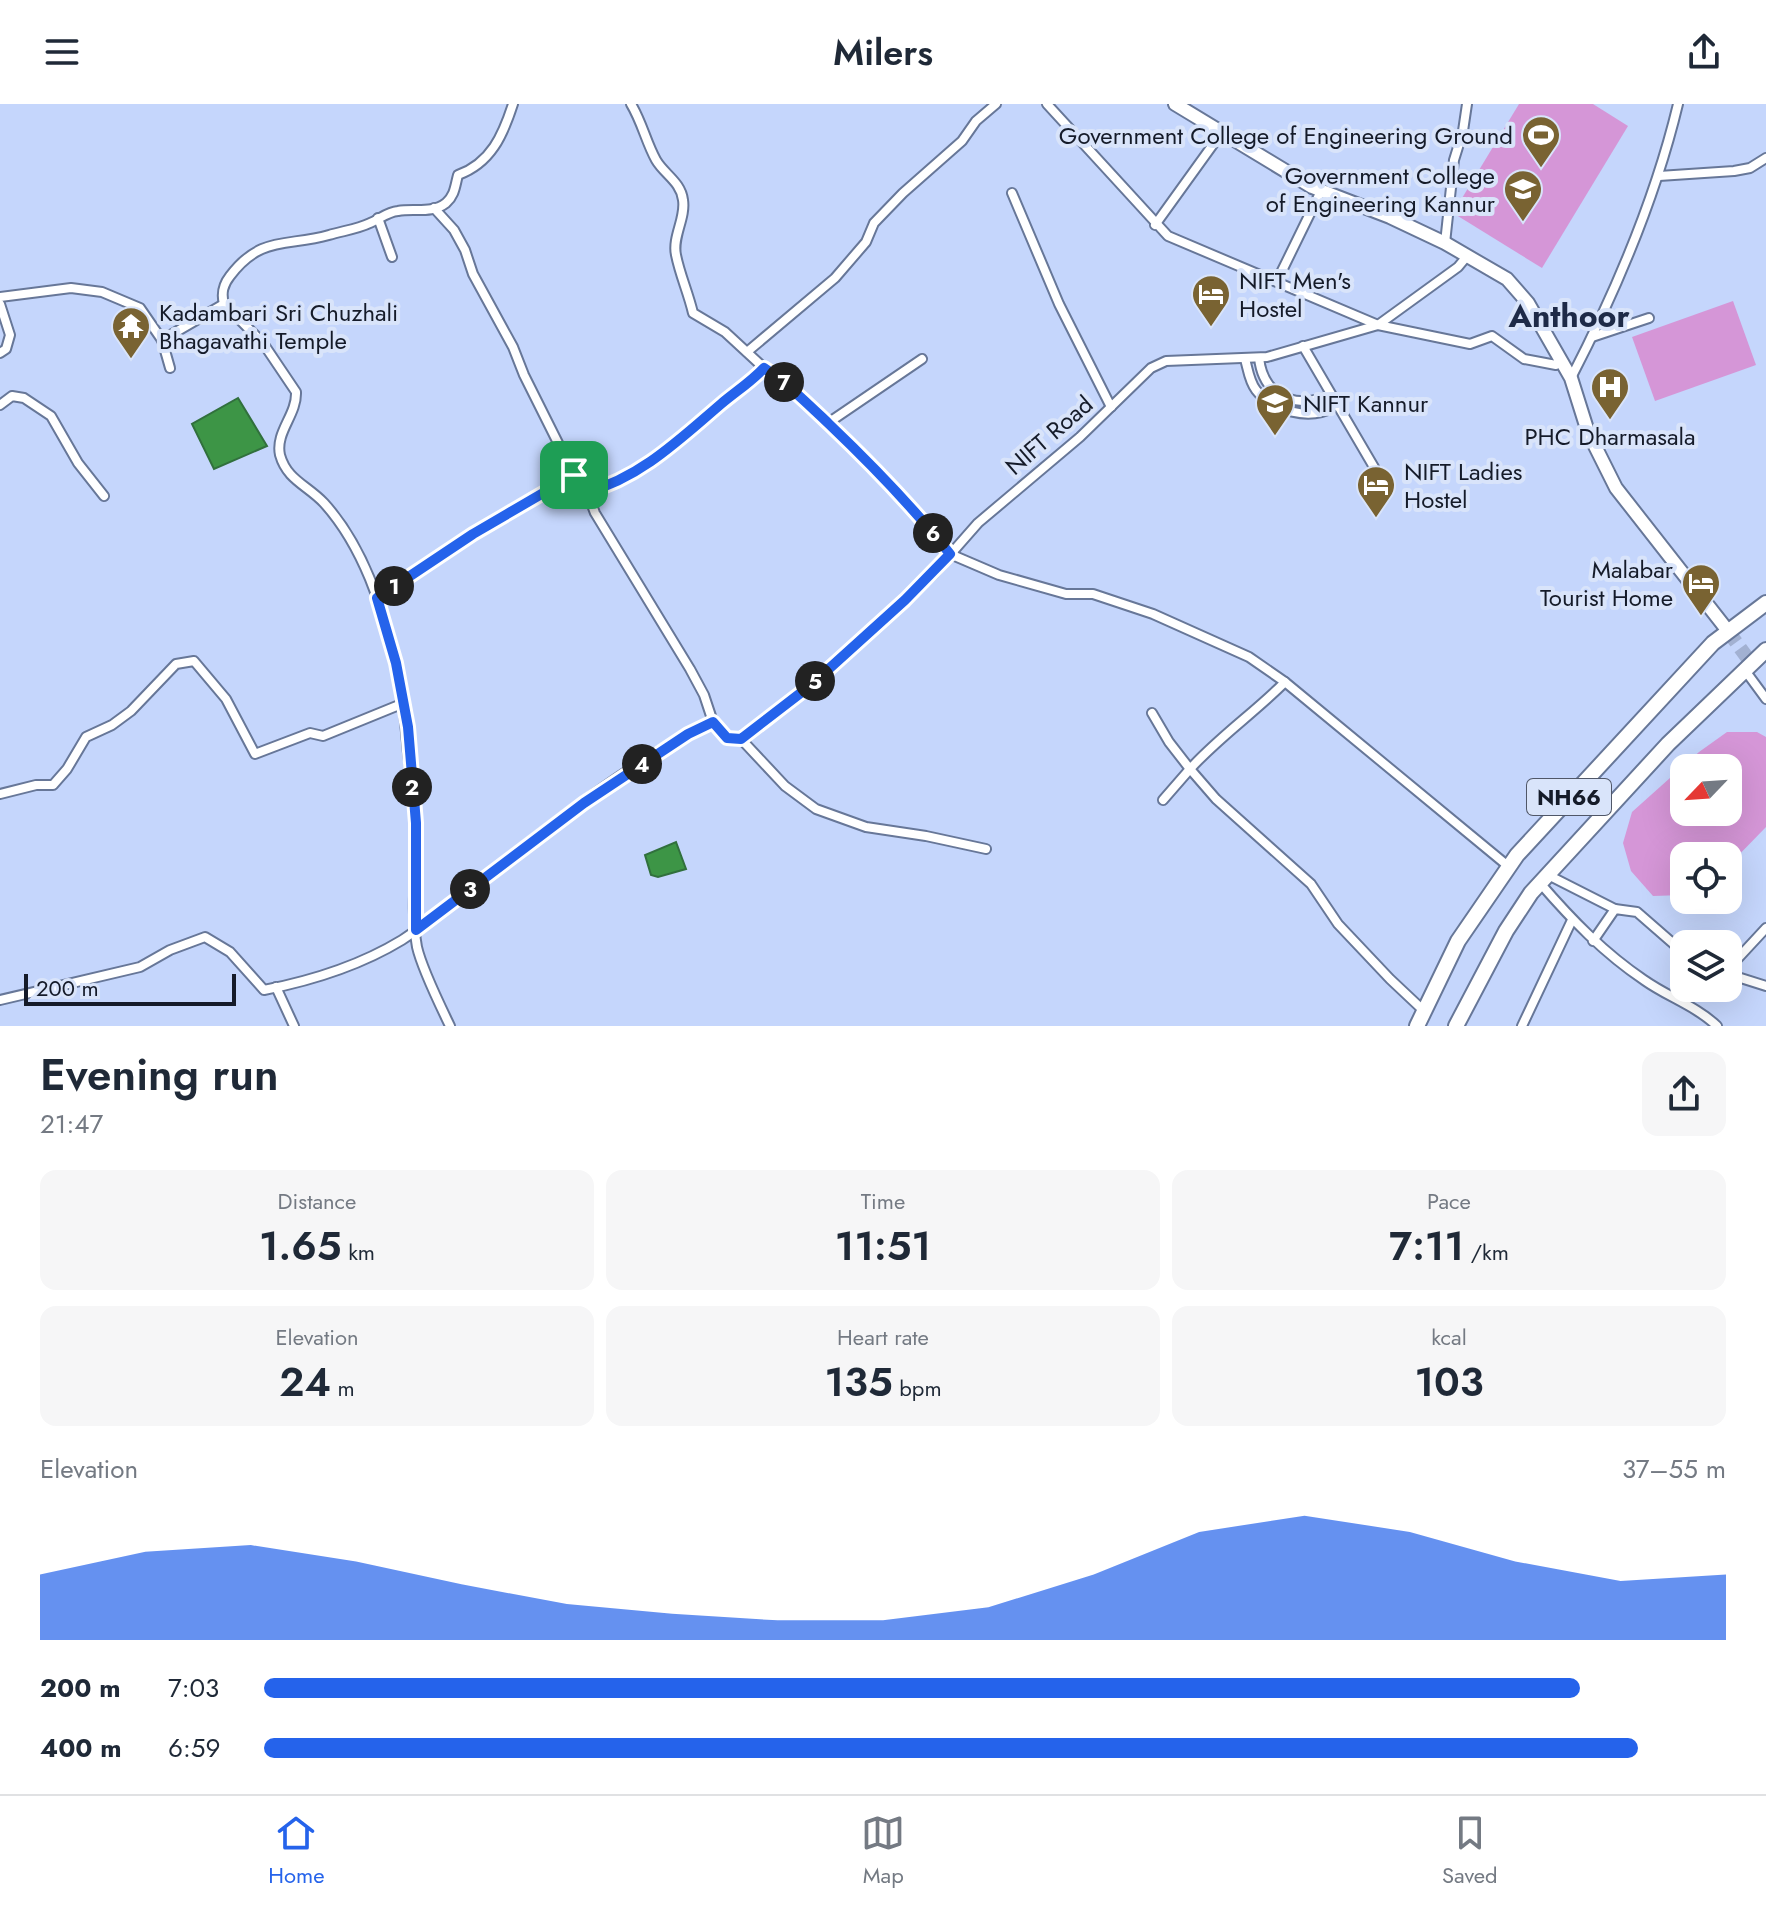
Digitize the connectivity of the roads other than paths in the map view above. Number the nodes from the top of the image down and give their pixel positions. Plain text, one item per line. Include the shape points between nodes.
1 (513, 104) edge
2 (631, 104) edge
3 (996, 104) edge
4 (1047, 104) edge
5 (1175, 104) edge
6 (1467, 104) edge
7 (1678, 104) edge
8 (1222, 132) junction
9 (1766, 158) edge
10 (1659, 176) junction
11 (1321, 191) junction
12 (1012, 193) dead end
13 (434, 208) junction
14 (378, 218) junction
15 (1155, 225) junction
16 (1445, 243) junction
17 (1468, 255) junction
18 (392, 257) dead end
19 (1277, 281) junction
20 (0, 297) edge
21 (0, 304) edge
22 (224, 304) junction
23 (1649, 318) dead end
24 (1378, 325) junction
25 (1592, 337) junction
26 (162, 340) junction
27 (1303, 346) junction
28 (747, 352) junction
29 (0, 353) edge
30 (1259, 358) junction
31 (1560, 358) junction
32 (922, 359) dead end
33 (1245, 359) junction
34 (170, 368) dead end
35 (764, 368) junction
36 (1571, 378) junction
37 (0, 405) edge
38 (1111, 407) junction
39 (828, 423) junction
40 (574, 475) junction
41 (1385, 486) dead end
42 (587, 492) junction
43 (104, 496) dead end
44 (950, 554) junction
45 (377, 598) junction
46 (1766, 603) edge
47 (1728, 631) junction
48 (1766, 650) edge
49 (1744, 669) junction
50 (1285, 682) junction
51 (1766, 699) edge
52 (404, 703) junction
53 (1152, 713) dead end
54 (713, 722) junction
55 (741, 739) junction
56 (1190, 769) junction
57 (0, 794) edge
58 (1163, 800) dead end
59 (986, 849) dead end
60 (1508, 866) junction
61 (1544, 879) junction
62 (1615, 909) junction
63 (1572, 920) junction
64 (1766, 928) edge
65 (416, 930) junction
66 (1593, 941) junction
67 (1670, 941) edge
68 (1742, 955) edge
69 (1742, 977) edge
70 (1766, 986) edge
71 (276, 987) junction
72 (0, 1000) edge
73 (1424, 1011) junction
74 (294, 1026) edge
75 (450, 1026) edge
76 (1417, 1026) edge
77 (1456, 1026) edge
78 (1522, 1026) edge
79 (1717, 1026) edge

1 - 13 street via 494,149 458,175 453,195
2 - 28 street via 658,163 683,198 675,253 693,313
3 - 28 street via 874,223 866,242 835,278
4 - 15 street
5 - 8 main road
6 - 16 street via 1454,160
7 - 10 street
8 - 11 main road
8 - 15 street
9 - 10 street via 1734,171
10 - 25 street
11 - 16 main road
11 - 19 street
12 - 38 street
13 - 14 street via 400,210
13 - 40 street via 465,250
14 - 18 street
14 - 22 street via 325,236 266,246 236,267 224,283
15 - 19 street via 1168,236
16 - 17 main road
17 - 24 street, NIFT Road
17 - 31 main road via 1507,279 1528,303
19 - 24 street
20 - 26 street via 71,288 102,292 140,308
21 - 29 street via 10,335
22 - 26 street
22 - 45 street via 263,343 296,392 293,413 281,434 283,465 336,520
23 - 25 street
24 - 27 street, NIFT Road
24 - 31 street via 1470,344 1492,336 1524,359 1556,365
25 - 36 street
26 - 34 street
27 - 30 street, NIFT Road
27 - 41 street
28 - 35 street
30 - 33 street, NIFT Road
30 - 33 street via 1264,381 1278,393 1302,401 1328,397 1333,407 1287,412 1253,387
31 - 36 main road
32 - 39 street
33 - 38 street, NIFT Road via 1166,361 1151,368
35 - 39 street
35 - 42 street via 664,452 627,477
36 - 47 main road via 1588,432 1616,488
37 - 43 street via 12,396 24,398 51,416
38 - 44 street, NIFT Road via 978,523
39 - 44 street
40 - 42 street
40 - 45 street
42 - 54 street via 690,669
44 - 50 street via 999,575 1066,594 1093,594 1153,614 1249,657
44 - 55 street, NIFT Road via 811,685
45 - 52 street
46 - 47 highway, NH66
47 - 60 highway, NH66
48 - 49 highway, NH66
49 - 51 street
49 - 61 highway, NH66
50 - 56 street
50 - 60 street
52 - 57 street via 323,736 310,733 255,754 226,699 194,661 176,664 131,711 86,737 53,785
52 - 65 street via 416,823
53 - 56 street
54 - 55 street via 727,738
54 - 65 street via 584,803
55 - 59 street via 785,786 816,809 866,827
56 - 58 street
56 - 73 street via 1311,884 1338,924
60 - 73 highway, NH66 via 1458,941
61 - 62 street
61 - 63 street
61 - 77 highway, NH66 via 1506,931
62 - 66 street
62 - 67 street via 1637,912
63 - 66 street
63 - 78 street
64 - 68 street
65 - 71 street via 340,968
65 - 75 street via 418,950
66 - 79 street
69 - 70 street
71 - 72 street via 264,990 230,952 205,937 140,967
71 - 74 street
73 - 76 highway, NH66

